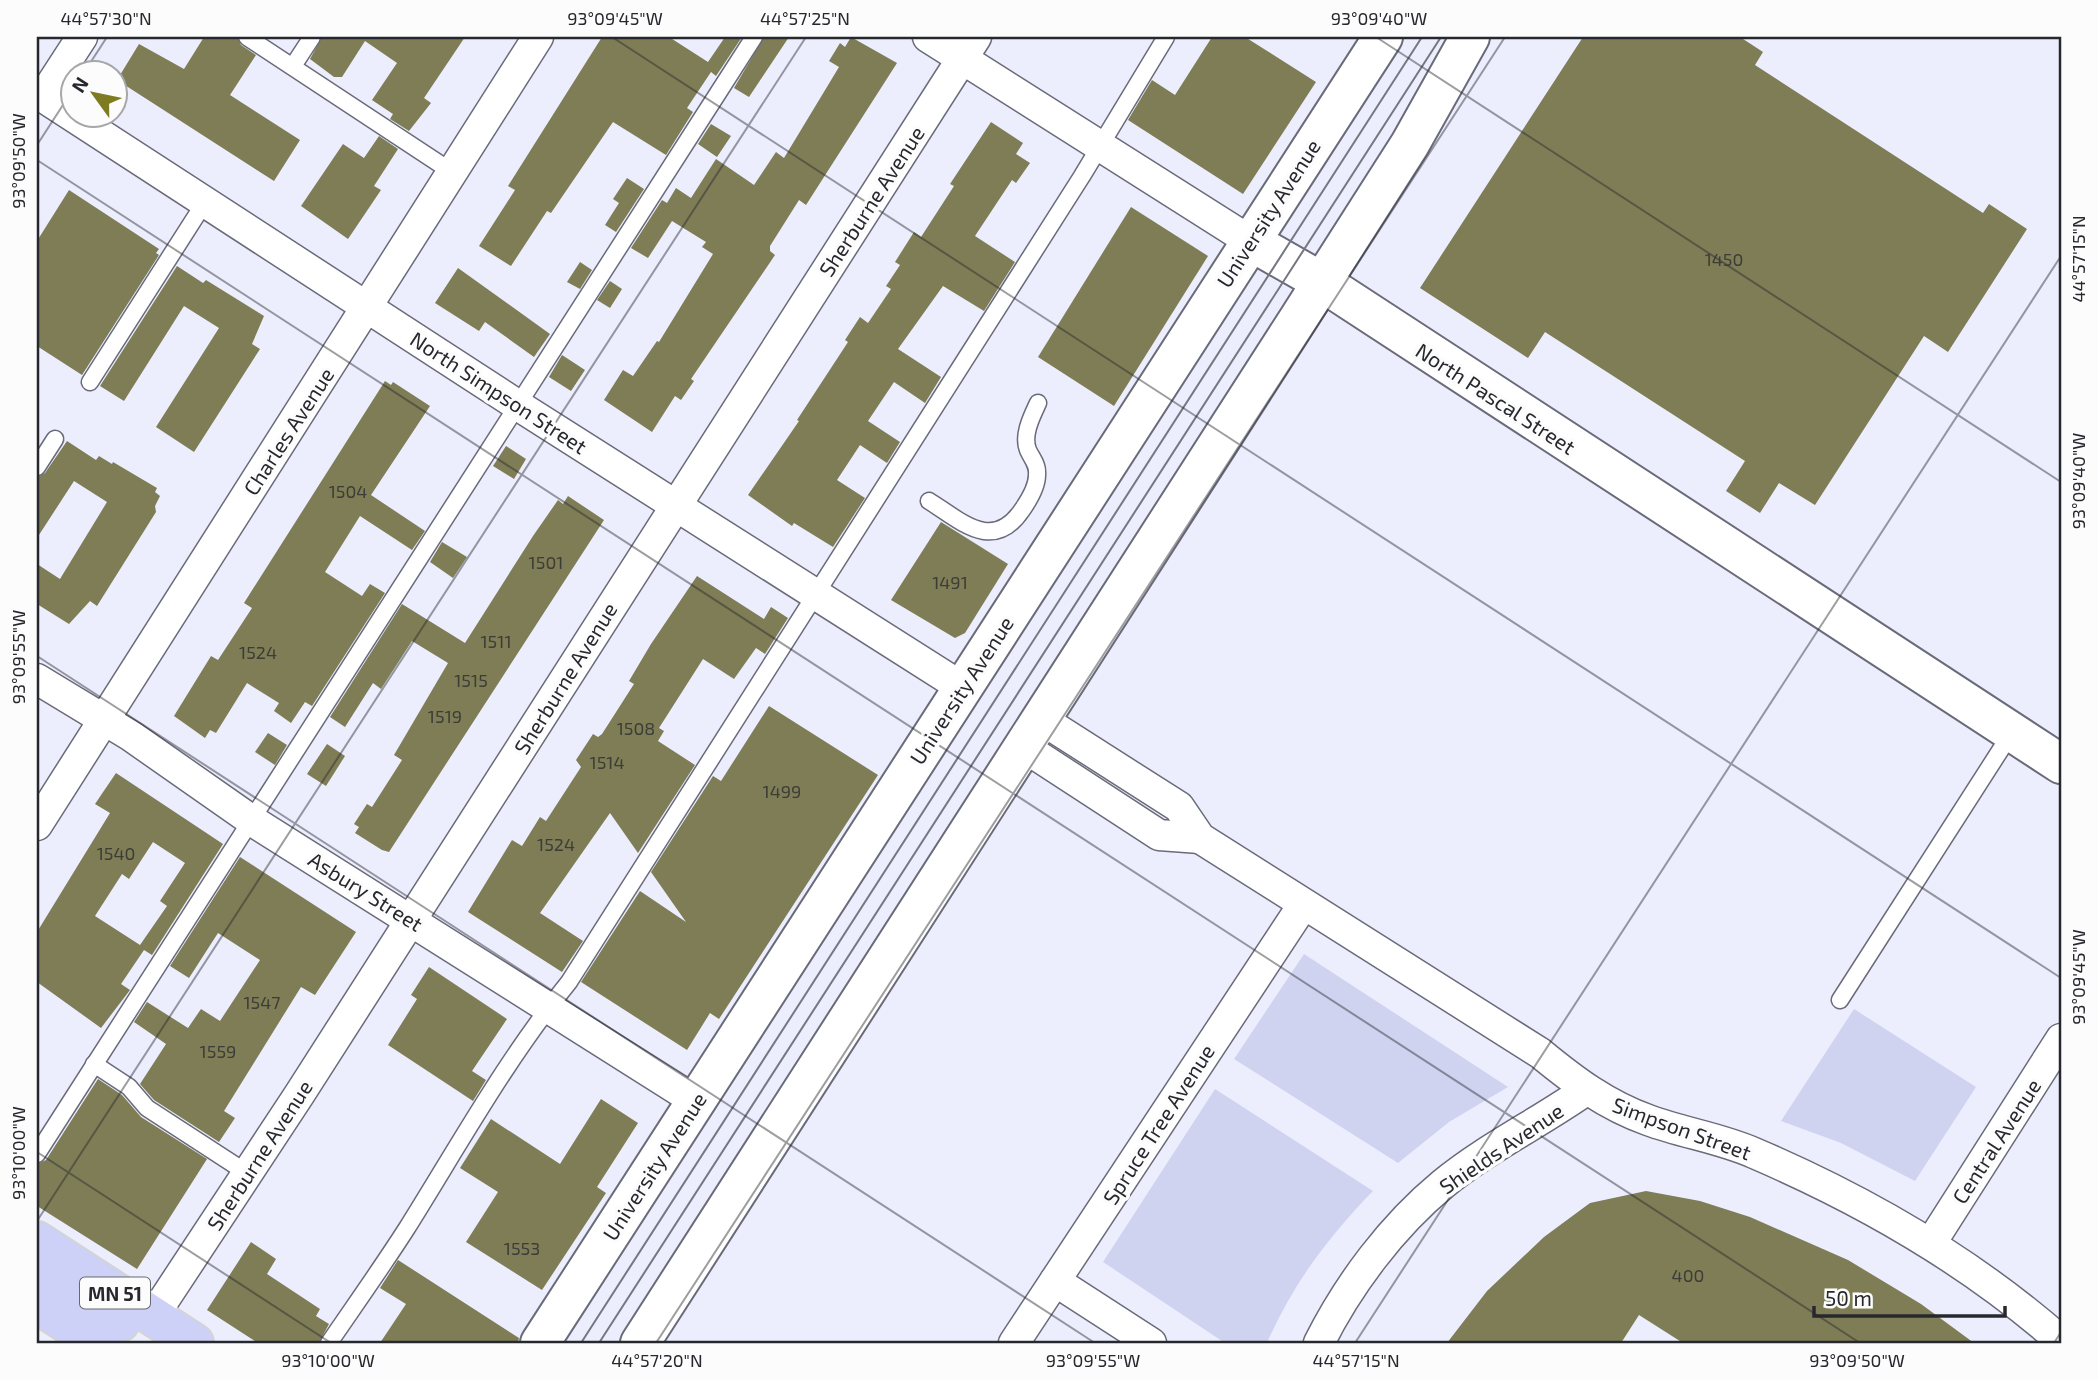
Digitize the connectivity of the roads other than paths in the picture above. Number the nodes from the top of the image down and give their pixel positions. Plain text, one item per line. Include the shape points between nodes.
1 (82, 37) edge
2 (247, 37) edge
3 (312, 37) edge
4 (538, 37) edge
5 (754, 37) edge
6 (928, 37) edge
7 (1166, 37) edge
8 (1383, 37) edge
9 (1470, 37) edge
10 (970, 48) edge
11 (293, 66) junction
12 (40, 95) edge
13 (1099, 146) junction
14 (452, 172) junction
15 (205, 202) junction
16 (1250, 241) junction
17 (1322, 282) junction
18 (366, 307) junction
19 (90, 382) dead end
20 (1038, 403) dead end
21 (519, 406) junction
22 (55, 439) dead end
23 (37, 467) edge
24 (929, 501) dead end
25 (675, 505) junction
26 (817, 595) junction
27 (37, 679) edge
28 (963, 688) junction
29 (104, 719) junction
30 (2012, 732) junction
31 (1032, 733) junction
32 (2061, 764) edge
33 (251, 820) junction
34 (37, 825) edge
35 (1303, 905) junction
36 (411, 919) junction
37 (1840, 1000) dead end
38 (548, 1007) junction
39 (2061, 1039) edge
40 (94, 1065) junction
41 (1586, 1090) junction
42 (696, 1101) junction
43 (37, 1154) edge
44 (247, 1173) junction
45 (37, 1241) edge
46 (1931, 1243) junction
47 (1055, 1281) junction
48 (37, 1282) edge
49 (37, 1304) edge
50 (152, 1318) junction
51 (2061, 1341) edge
52 (98, 1343) edge
53 (194, 1343) edge
54 (328, 1343) edge
55 (540, 1343) edge
56 (640, 1343) edge
57 (1014, 1343) edge
58 (1151, 1343) edge
59 (1319, 1343) edge

1 - 12 street
2 - 11 lane
3 - 11 lane
4 - 14 street, Charles Avenue
5 - 21 lane
6 - 10 street, North Pascal Street
7 - 13 lane
8 - 16 main road, University Avenue
9 - 17 main road via 1410,144
10 - 13 street, North Pascal Street
10 - 25 street, Sherburne Avenue
11 - 14 lane
12 - 15 street, North Simpson Street
13 - 16 street, North Pascal Street
13 - 26 lane
14 - 18 street, Charles Avenue
15 - 18 street, North Simpson Street
15 - 19 lane
16 - 17 main road, North Pascal Street
16 - 28 main road, University Avenue
17 - 30 main road, North Pascal Street
17 - 31 main road
18 - 21 street, North Simpson Street
18 - 29 street, Charles Avenue
20 - 24 lane via 1026,440 1037,475 1027,502 1013,521 1000,531 983,531
21 - 25 street, North Simpson Street
21 - 33 lane
22 - 23 lane
25 - 26 street, North Simpson Street
25 - 36 street, Sherburne Avenue
26 - 28 street, North Simpson Street
26 - 38 lane via 569,982
27 - 29 street, Asbury Street
28 - 42 main road, University Avenue
29 - 33 street, Asbury Street
29 - 34 street, Charles Avenue
30 - 32 main road, North Pascal Street
30 - 37 lane
31 - 35 street, Simpson Street via 1159,835 1200,838
31 - 56 main road
33 - 36 street, Asbury Street
33 - 40 lane
35 - 41 street, Simpson Street via 1540,1053
35 - 47 street, Spruce Tree Avenue
36 - 38 street, Asbury Street
36 - 44 street, Sherburne Avenue
38 - 42 street, Asbury Street
38 - 54 lane
39 - 46 street, Central Avenue
40 - 43 lane
40 - 44 lane via 129,1087 147,1108
41 - 46 street, Simpson Street via 1650,1121 1756,1153
41 - 59 street, Shields Avenue via 1488,1152 1412,1213 1339,1304
42 - 55 main road, University Avenue
44 - 50 street, Sherburne Avenue
45 - 50 main road, MN 51
46 - 51 street, Simpson Street
47 - 57 street, Spruce Tree Avenue
47 - 58 street
48 - 50 main road via 121,1322
49 - 52 main road, MN 51
50 - 53 main road, MN 51

